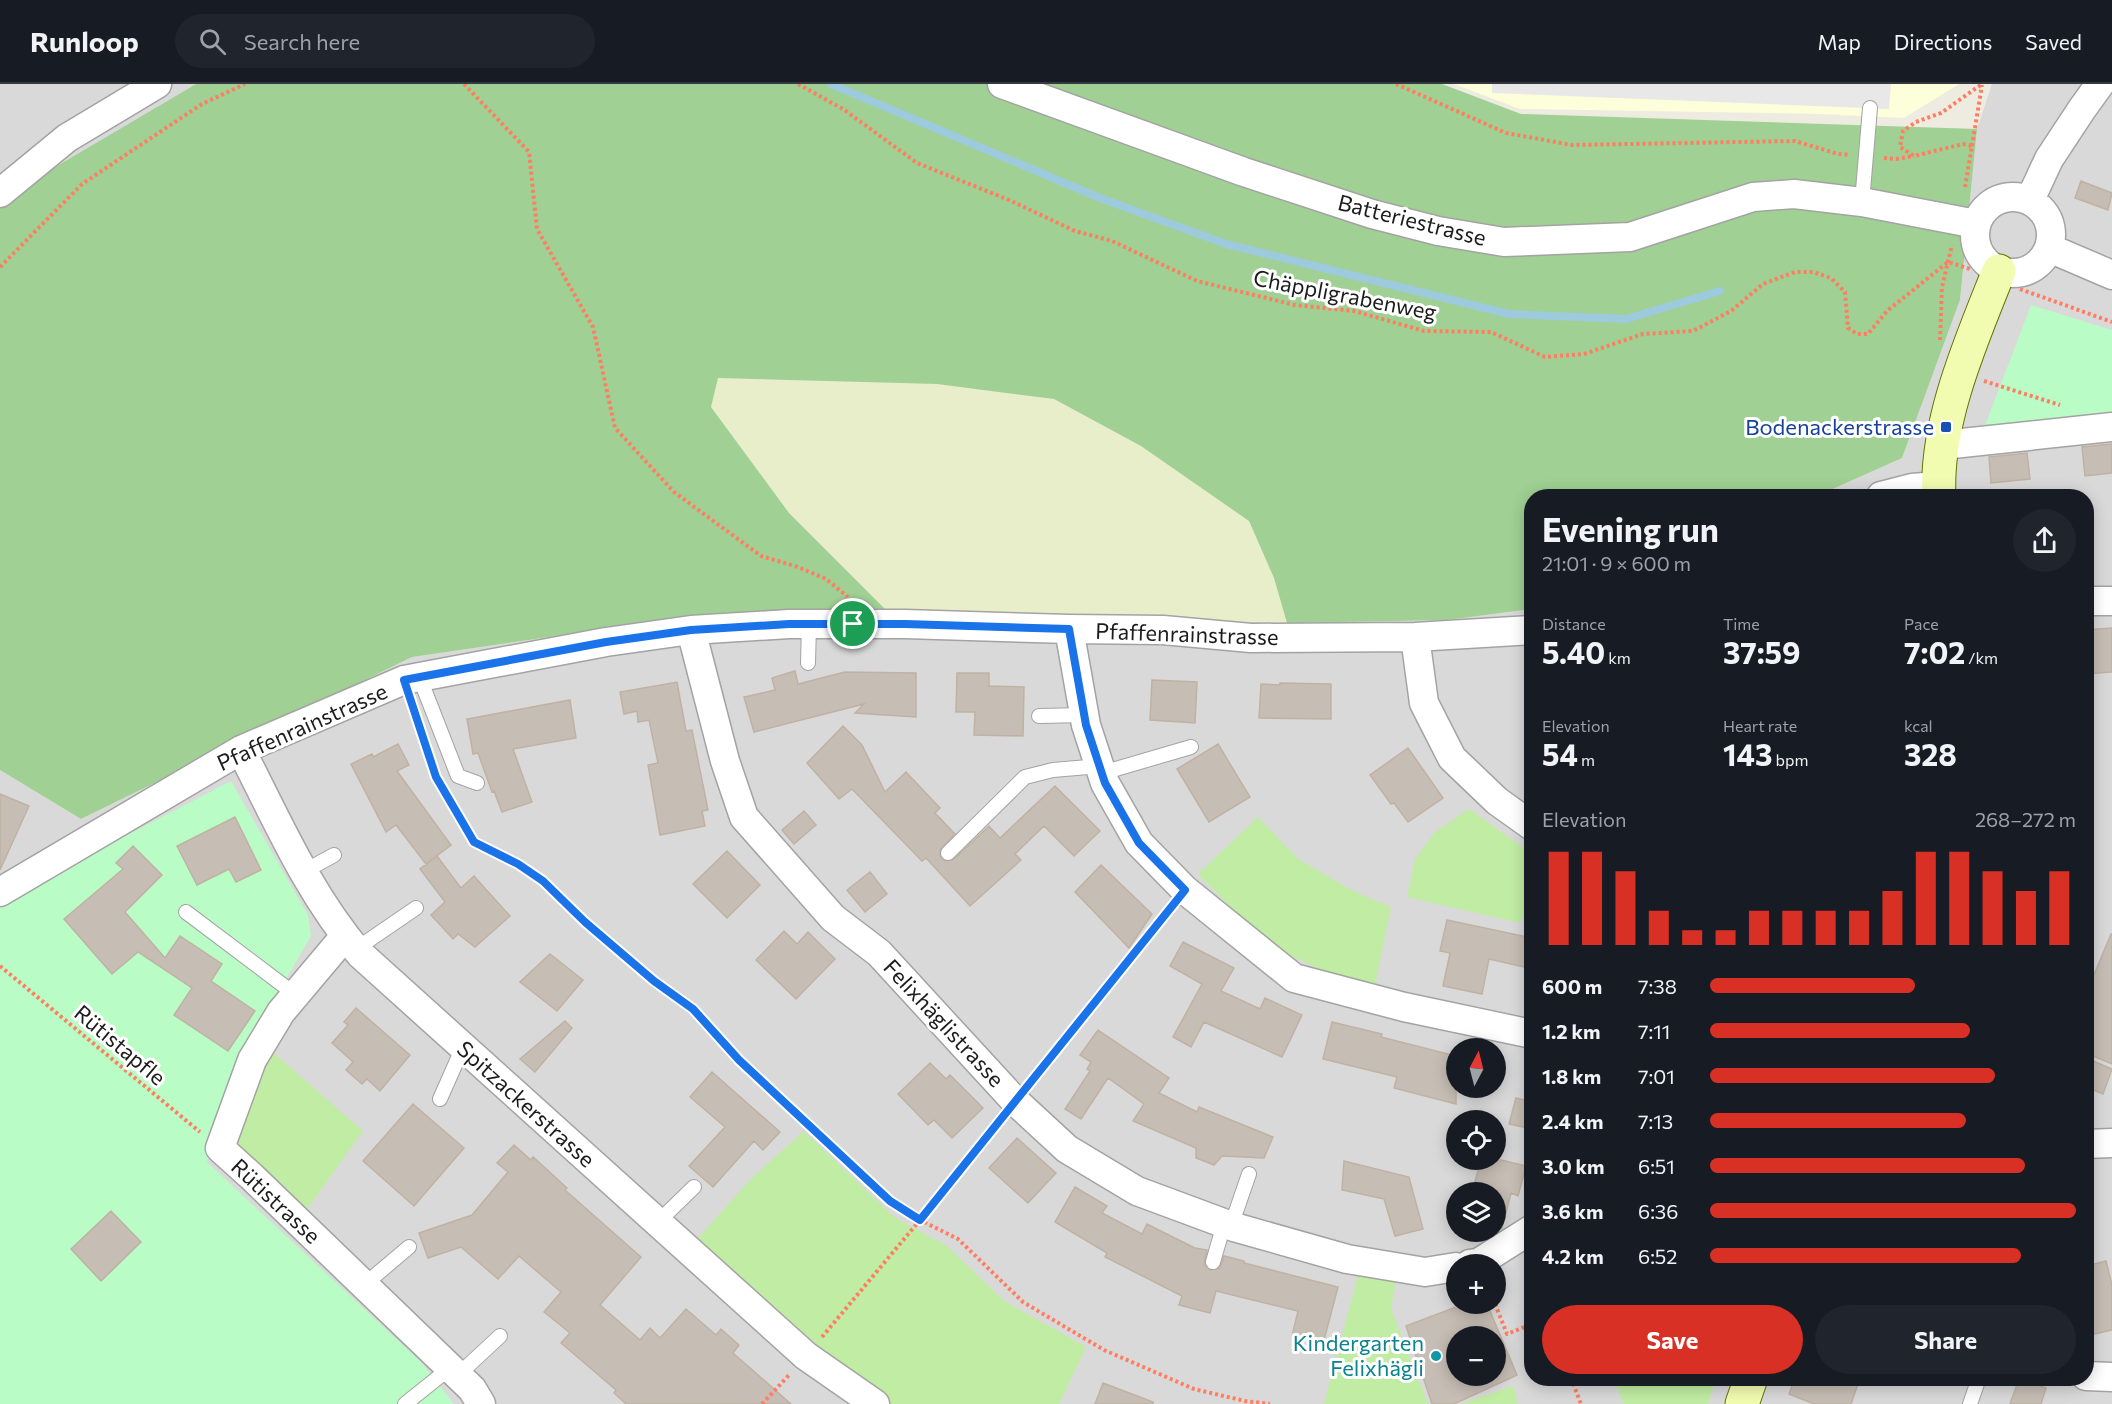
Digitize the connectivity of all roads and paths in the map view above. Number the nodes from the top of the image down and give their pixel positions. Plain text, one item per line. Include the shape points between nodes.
1 (157, 84) edge
2 (245, 84) edge
3 (464, 84) edge
4 (798, 84) edge
5 (1002, 84) edge
6 (1396, 84) edge
7 (1982, 84) edge
8 (2100, 84) edge
9 (1870, 108) dead end
10 (1972, 146) junction
11 (1914, 156) junction
12 (1867, 157) junction
13 (1965, 187) dead end
14 (0, 193) edge
15 (2030, 200) junction
16 (1862, 202) junction
17 (1976, 224) junction
18 (1952, 245) dead end
19 (2049, 249) junction
20 (1948, 262) junction
21 (0, 267) edge
22 (2112, 275) edge
23 (1997, 276) junction
24 (2112, 322) edge
25 (1940, 350) dead end
26 (1984, 381) dead end
27 (2066, 407) dead end
28 (2112, 427) edge
29 (1943, 446) junction
30 (1939, 489) edge
31 (2094, 601) edge
32 (2112, 601) edge
33 (809, 624) junction
34 (853, 624) junction
35 (1069, 629) junction
36 (691, 630) junction
37 (1524, 630) edge
38 (1414, 637) junction
39 (808, 663) dead end
40 (419, 676) junction
41 (1085, 715) junction
42 (1039, 716) dead end
43 (1191, 747) dead end
44 (241, 750) junction
45 (1101, 770) junction
46 (477, 783) dead end
47 (441, 785) dead end
48 (1524, 820) edge
49 (948, 853) dead end
50 (334, 855) dead end
51 (303, 872) junction
52 (1185, 890) junction
53 (0, 892) edge
54 (416, 908) dead end
55 (186, 912) dead end
56 (350, 943) junction
57 (0, 966) edge
58 (296, 995) junction
59 (1524, 1032) edge
60 (463, 1047) junction
61 (440, 1099) dead end
62 (1016, 1101) junction
63 (2112, 1143) edge
64 (2094, 1144) edge
65 (220, 1148) junction
66 (1249, 1174) dead end
67 (694, 1187) dead end
68 (920, 1220) junction
69 (658, 1222) junction
70 (1227, 1225) junction
71 (1524, 1234) edge
72 (409, 1247) dead end
73 (1492, 1254) edge
74 (1213, 1262) dead end
75 (1446, 1269) edge
76 (364, 1285) junction
77 (1499, 1314) edge
78 (1524, 1327) edge
79 (500, 1336) dead end
80 (806, 1356) junction
81 (453, 1372) junction
82 (2094, 1376) edge
83 (2112, 1377) edge
84 (1574, 1386) edge
85 (1749, 1386) edge
86 (1976, 1386) edge
87 (405, 1404) edge
88 (481, 1404) edge
89 (762, 1404) edge
90 (875, 1404) edge
91 (1270, 1404) edge
92 (1581, 1404) edge
93 (1743, 1404) edge
94 (1970, 1404) edge

1 - 14 street via 68,138
2 - 21 path via 202,104 82,184
3 - 34 path via 529,152 537,229 593,327 615,428 674,492 761,556 826,579 850,599
4 - 20 path, Chäppligrabenweg via 843,109 916,164 1075,231 1112,241 1197,281 1294,305 1354,311 1424,331 1491,332 1545,357 1584,354 1643,334 1693,331 1731,311 1763,284 1795,272 1831,278 1845,292 1848,328 1857,334 1868,334 1887,311
5 - 16 street, Batteriestrasse via 1372,214 1504,242 1630,237 1753,197 1794,194
6 - 12 path via 1506,134 1572,145 1795,141 1838,154
7 - 10 path
7 - 11 path via 1941,113 1903,131 1900,147
8 - 15 street via 2049,159
9 - 12 lane
10 - 11 path via 1963,144
10 - 13 path
11 - 12 path
12 - 16 lane
15 - 17 street via 2004,197 1991,203
15 - 19 street via 2050,226
16 - 17 street, Batteriestrasse
17 - 23 street via 1976,246
18 - 20 path
19 - 22 street
19 - 23 street via 2043,259 2028,269
20 - 23 path
20 - 25 path via 1942,287
23 - 24 path
23 - 29 street via 1959,380
26 - 27 path
28 - 29 street
29 - 30 street
31 - 32 street
33 - 34 street, Pfaffenrainstrasse
33 - 36 street, Pfaffenrainstrasse
33 - 39 lane
34 - 35 street, Pfaffenrainstrasse
35 - 38 street, Pfaffenrainstrasse via 1163,630 1251,638
35 - 41 street
36 - 40 street, Pfaffenrainstrasse
36 - 62 street, Felixhäglistrasse via 725,761 744,817 832,918 879,953
37 - 38 street, Pfaffenrainstrasse
38 - 48 street via 1424,703 1452,758 1497,801
40 - 44 street, Pfaffenrainstrasse
40 - 46 lane via 458,776
41 - 42 lane
41 - 45 street
43 - 45 lane
44 - 51 street, Spitzackerstrasse
44 - 53 street, Pfaffenrainstrasse
45 - 49 lane via 1053,770 1024,777
45 - 52 street via 1139,843
47 - 68 path via 474,842 543,881 654,981 693,1009 739,1060 890,1201
50 - 51 lane
51 - 56 street, Spitzackerstrasse
52 - 59 street via 1294,978
52 - 62 path
54 - 56 lane
55 - 58 lane
56 - 58 street, Rütistrasse
56 - 60 street, Spitzackerstrasse
57 - 65 path, Rütistapfle
58 - 65 street, Rütistrasse via 252,1060
60 - 61 lane
60 - 69 street, Spitzackerstrasse
62 - 68 path
62 - 70 street, Felixhäglistrasse via 1067,1149 1137,1191
63 - 64 street
65 - 76 street, Rütistrasse
66 - 70 lane
67 - 69 lane
68 - 80 path
68 - 91 path via 958,1239 1023,1302 1104,1350 1194,1389
69 - 80 street, Spitzackerstrasse
70 - 74 lane
70 - 75 street, Felixhäglistrasse via 1369,1263 1425,1272
71 - 73 street
72 - 76 lane
76 - 81 street, Rütistrasse
77 - 78 path via 1507,1334
79 - 81 lane
80 - 89 path
80 - 90 street, Spitzackerstrasse
81 - 87 lane
81 - 88 street, Rütistrasse via 472,1389
82 - 83 street
84 - 92 path
85 - 93 street
86 - 94 lane

